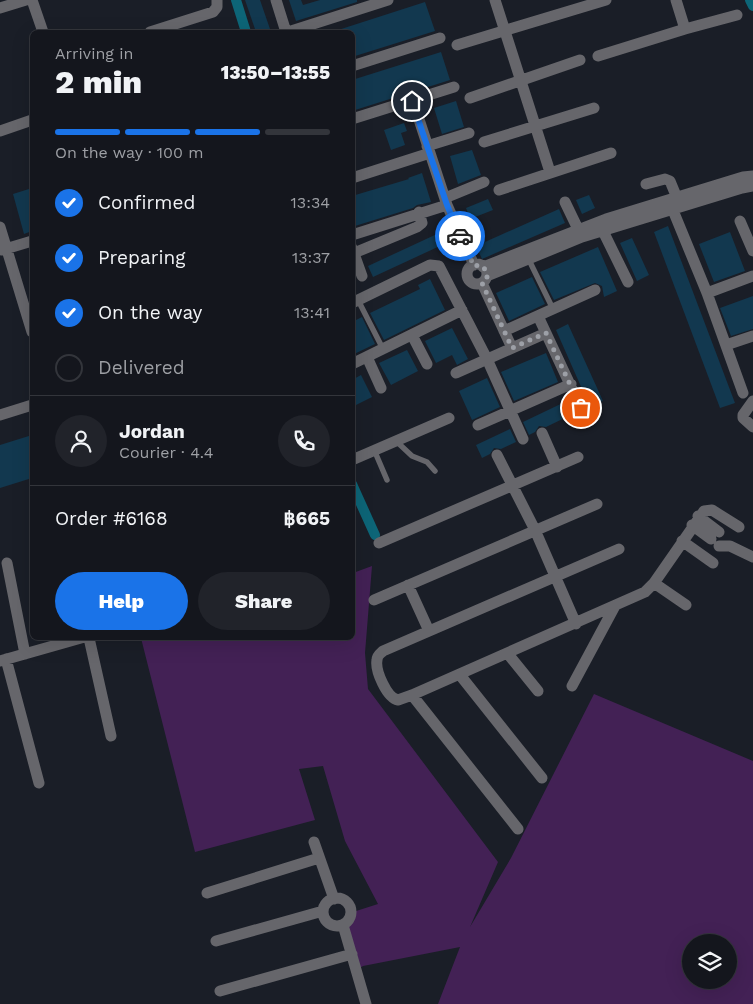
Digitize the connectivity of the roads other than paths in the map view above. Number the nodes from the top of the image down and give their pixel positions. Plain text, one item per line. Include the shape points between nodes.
1 (26, 0) edge
2 (32, 0) edge
3 (217, 0) edge
4 (276, 0) edge
5 (388, 0) edge
6 (495, 0) edge
7 (606, 0) edge
8 (676, 0) edge
9 (0, 8) edge
10 (737, 15) dead end
11 (685, 29) junction
12 (41, 30) edge
13 (156, 30) edge
14 (286, 30) edge
15 (293, 30) edge
16 (504, 30) junction
17 (440, 38) dead end
18 (457, 45) dead end
19 (598, 56) dead end
20 (580, 60) dead end
21 (355, 65) edge
22 (520, 79) junction
23 (454, 87) dead end
24 (470, 98) dead end
25 (412, 101) junction
26 (594, 108) dead end
27 (355, 118) edge
28 (30, 121) edge
29 (535, 126) junction
30 (0, 131) edge
31 (469, 133) dead end
32 (484, 142) dead end
33 (428, 149) junction
34 (611, 153) dead end
35 (550, 172) junction
36 (753, 176) edge
37 (355, 177) edge
38 (484, 182) dead end
39 (646, 184) dead end
40 (753, 186) edge
41 (499, 190) dead end
42 (446, 202) junction
43 (565, 202) dead end
44 (673, 202) junction
45 (419, 212) junction
46 (740, 221) dead end
47 (601, 226) junction
48 (0, 227) edge
49 (578, 229) junction
50 (355, 233) edge
51 (30, 242) edge
52 (355, 249) edge
53 (4, 250) edge
54 (753, 251) edge
55 (355, 256) edge
56 (528, 258) junction
57 (481, 273) junction
58 (362, 276) dead end
59 (753, 276) edge
60 (628, 282) dead end
61 (595, 290) dead end
62 (707, 293) junction
63 (355, 302) edge
64 (553, 309) junction
65 (462, 310) junction
66 (538, 316) junction
67 (30, 322) edge
68 (504, 331) junction
69 (546, 333) junction
70 (412, 335) junction
71 (753, 336) edge
72 (726, 345) junction
73 (512, 348) junction
74 (383, 349) junction
75 (367, 357) junction
76 (486, 359) junction
77 (355, 363) edge
78 (427, 364) dead end
79 (456, 372) dead end
80 (571, 384) junction
81 (381, 388) dead end
82 (743, 393) dead end
83 (753, 401) edge
84 (30, 406) edge
85 (581, 408) dead end
86 (510, 411) junction
87 (0, 415) edge
88 (450, 418) dead end
89 (478, 425) dead end
90 (753, 427) edge
91 (542, 433) dead end
92 (523, 438) dead end
93 (396, 442) junction
94 (375, 452) junction
95 (497, 455) dead end
96 (578, 458) dead end
97 (355, 459) edge
98 (557, 467) junction
99 (435, 471) dead end
100 (387, 480) dead end
101 (513, 485) junction
102 (597, 504) dead end
103 (695, 521) junction
104 (739, 527) dead end
105 (535, 530) junction
106 (682, 542) junction
107 (379, 543) dead end
108 (619, 549) dead end
109 (753, 557) edge
110 (7, 563) dead end
111 (713, 563) dead end
112 (556, 576) junction
113 (654, 584) junction
114 (408, 585) junction
115 (374, 600) dead end
116 (686, 605) dead end
117 (615, 606) junction
118 (576, 624) junction
119 (429, 631) junction
120 (70, 640) edge
121 (89, 640) edge
122 (25, 654) junction
123 (508, 654) junction
124 (3, 660) edge
125 (460, 675) junction
126 (572, 686) dead end
127 (538, 692) dead end
128 (412, 695) junction
129 (111, 736) dead end
130 (542, 778) dead end
131 (39, 783) dead end
132 (518, 829) dead end
133 (314, 842) dead end
134 (319, 858) junction
135 (207, 893) dead end
136 (334, 898) junction
137 (322, 911) junction
138 (343, 924) junction
139 (216, 941) dead end
140 (352, 954) junction
141 (220, 991) dead end
142 (366, 1004) edge

1 - 9 street
2 - 12 street
3 - 13 street via 217,8 213,12
4 - 14 street
5 - 15 street
6 - 16 street
7 - 16 street
8 - 11 street
10 - 11 street
11 - 19 street
16 - 18 street
16 - 22 street
17 - 21 street
20 - 22 street
22 - 24 street
22 - 29 street
23 - 25 street
25 - 27 street
25 - 33 street
26 - 29 street
28 - 30 street
29 - 32 street
29 - 35 street
31 - 33 street
33 - 37 street
33 - 42 street
34 - 35 street
35 - 41 street
36 - 44 street
38 - 42 street
39 - 44 street via 665,179 670,181
40 - 44 street
42 - 45 street
42 - 57 street
43 - 49 street
44 - 47 street
44 - 62 street
45 - 50 street
45 - 52 street via 422,223 417,227
46 - 54 street
47 - 49 street
47 - 56 street
47 - 60 street
48 - 53 street
49 - 57 street
51 - 53 street
53 - 67 street
55 - 58 street
56 - 57 street
56 - 64 lane
57 - 68 street
59 - 62 street
61 - 64 street
62 - 72 street
63 - 65 street via 435,265
63 - 74 lane
64 - 66 street
65 - 70 street
65 - 76 street
66 - 68 street
66 - 69 street
68 - 73 street
69 - 73 street
69 - 80 street
70 - 74 street
70 - 78 street
71 - 72 street
72 - 82 street
73 - 76 street
74 - 75 street
75 - 77 street
75 - 81 street
76 - 79 street
76 - 86 street
80 - 85 street
80 - 86 street
83 - 90 street via 743,418
84 - 87 street
86 - 89 street
86 - 92 street
88 - 93 street
91 - 98 street
93 - 94 street
93 - 99 lane
94 - 97 street
94 - 100 lane
95 - 101 street
96 - 98 street
98 - 101 street
101 - 105 street
101 - 107 street
102 - 105 street
103 - 104 street via 704,511 712,510
103 - 106 street
103 - 109 street
105 - 112 street
105 - 114 street
106 - 111 street
106 - 113 street
108 - 112 street
110 - 122 street
112 - 118 street
112 - 119 street
113 - 116 street
113 - 117 street via 645,592
114 - 115 street
114 - 119 street
117 - 118 street
117 - 126 street
118 - 123 street
119 - 128 street via 383,651 376,661 390,695 398,700
120 - 122 street
121 - 129 street
122 - 124 street
123 - 125 street
123 - 127 street
124 - 131 street
125 - 128 street
125 - 130 street
128 - 132 street
133 - 134 street
134 - 135 street
134 - 136 street
136 - 137 street
136 - 138 street via 342,900 350,910 349,918
137 - 138 street via 330,925
137 - 139 street
138 - 140 street
140 - 141 street
140 - 142 street

